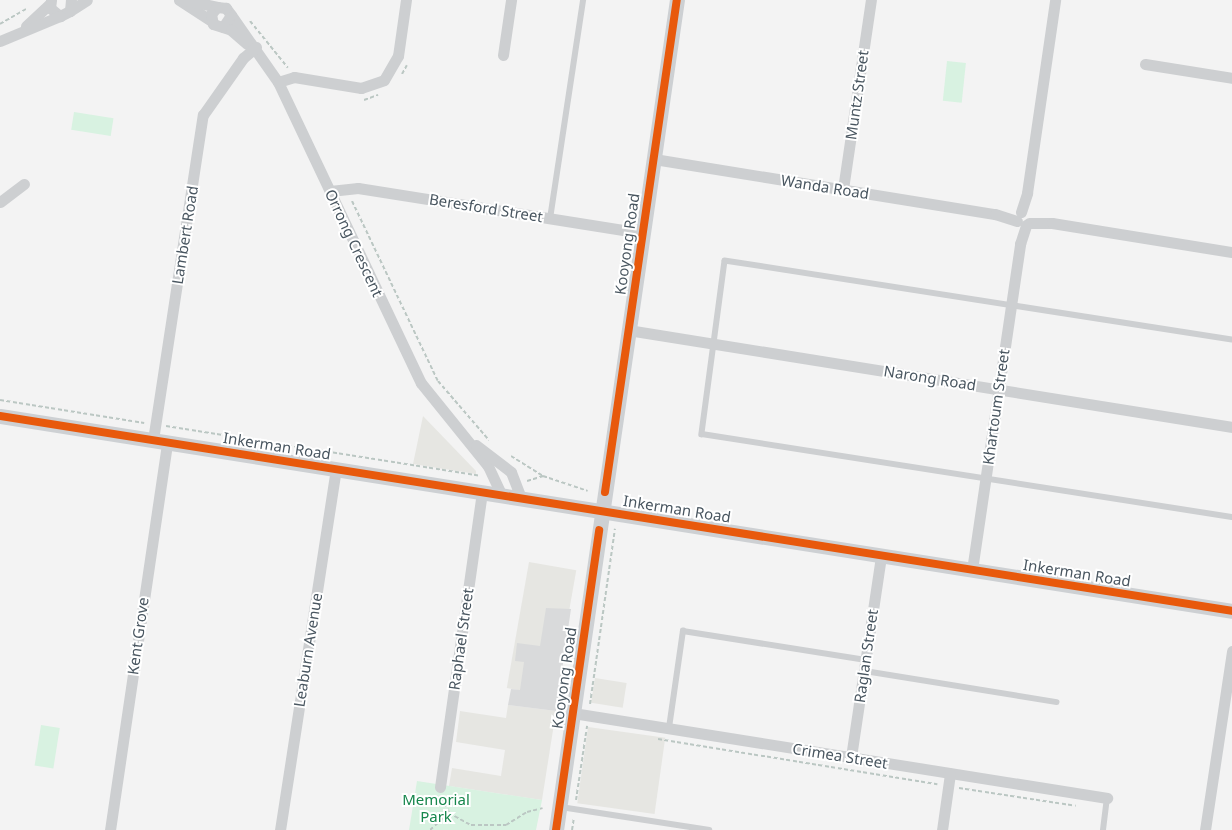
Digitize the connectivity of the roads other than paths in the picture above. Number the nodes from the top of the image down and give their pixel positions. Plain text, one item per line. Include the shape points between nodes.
1 (87, 0) edge
2 (179, 0) edge
3 (183, 0) edge
4 (406, 0) edge
5 (511, 0) edge
6 (583, 0) edge
7 (677, 0) edge
8 (871, 0) edge
9 (1055, 0) edge
10 (50, 1) edge
11 (227, 7) edge
12 (67, 9) edge
13 (211, 21) junction
14 (223, 27) junction
15 (19, 32) junction
16 (0, 41) edge
17 (256, 47) junction
18 (503, 55) dead end
19 (1145, 64) dead end
20 (1232, 78) edge
21 (278, 82) junction
22 (654, 160) junction
23 (24, 184) dead end
24 (843, 189) junction
25 (330, 191) junction
26 (0, 202) edge
27 (550, 218) junction
28 (1023, 218) junction
29 (643, 233) junction
30 (1232, 252) edge
31 (1011, 305) junction
32 (628, 330) junction
33 (1232, 340) edge
34 (714, 343) junction
35 (999, 389) junction
36 (0, 416) edge
37 (1232, 427) edge
38 (460, 434) junction
39 (160, 442) junction
40 (336, 470) junction
41 (986, 479) junction
42 (499, 487) junction
43 (482, 491) junction
44 (521, 498) junction
45 (602, 511) junction
46 (1232, 517) edge
47 (881, 556) junction
48 (972, 570) junction
49 (1232, 611) edge
50 (1232, 651) edge
51 (865, 666) junction
52 (1058, 702) dead end
53 (573, 713) junction
54 (669, 729) junction
55 (851, 757) junction
56 (950, 774) junction
57 (440, 787) road end
58 (1106, 804) joint
59 (559, 807) junction
60 (110, 830) edge
61 (280, 830) edge
62 (556, 830) edge
63 (709, 830) edge
64 (942, 830) edge
65 (1103, 830) edge
66 (1205, 830) edge

1 - 12 street
2 - 13 street
3 - 11 street
4 - 21 street via 398,56 384,80 361,88 294,77
5 - 18 street
6 - 27 lane
7 - 22 street, Kooyong Road
8 - 24 street, Muntz Street
9 - 28 street, Khartoum Street
10 - 12 street via 52,12
10 - 15 street
11 - 13 street via 212,11
11 - 14 street
11 - 17 street, Orrong Crescent
12 - 15 street
13 - 14 street, Orrong Crescent
14 - 17 street, Orrong Crescent
15 - 16 street
17 - 21 street, Orrong Crescent
17 - 39 street, Lambert Road via 243,58 204,115 155,425
19 - 20 street
21 - 25 street, Orrong Crescent
22 - 24 street, Wanda Road
22 - 29 street, Kooyong Road
23 - 26 street
24 - 28 street, Wanda Road
25 - 27 street, Beresford Street via 345,187
25 - 38 street, Orrong Crescent via 413,368
27 - 29 street, Beresford Street
28 - 30 street, Wanda Road
28 - 31 street, Khartoum Street
29 - 32 street, Kooyong Road
31 - 33 lane
31 - 34 lane via 726,261
31 - 35 street, Khartoum Street
32 - 34 street, Narong Road
32 - 45 street, Kooyong Road
34 - 35 street, Narong Road
34 - 41 lane via 702,434
35 - 37 street, Narong Road
35 - 41 street, Khartoum Street
36 - 39 street, Inkerman Road
38 - 42 street, Orrong Crescent
38 - 44 street, Orrong Crescent via 506,467 516,480
39 - 40 street, Inkerman Road
39 - 60 street, Kent Grove
40 - 43 street, Inkerman Road
40 - 61 street, Leaburn Avenue
41 - 46 lane
41 - 48 street, Khartoum Street
42 - 43 street, Inkerman Road
42 - 44 street, Inkerman Road
43 - 57 street, Raphael Street
44 - 45 street, Inkerman Road
45 - 47 street, Inkerman Road
45 - 53 street, Kooyong Road
47 - 48 street, Inkerman Road
47 - 51 street, Raglan Street
48 - 49 street, Inkerman Road
50 - 66 street
51 - 52 lane
51 - 54 lane via 684,631
51 - 55 street, Raglan Street
53 - 54 street, Crimea Street
53 - 59 street, Kooyong Road
54 - 55 street, Crimea Street
55 - 56 street, Crimea Street
56 - 58 street, Crimea Street
56 - 64 street
58 - 65 lane
59 - 62 street, Kooyong Road
59 - 63 lane

